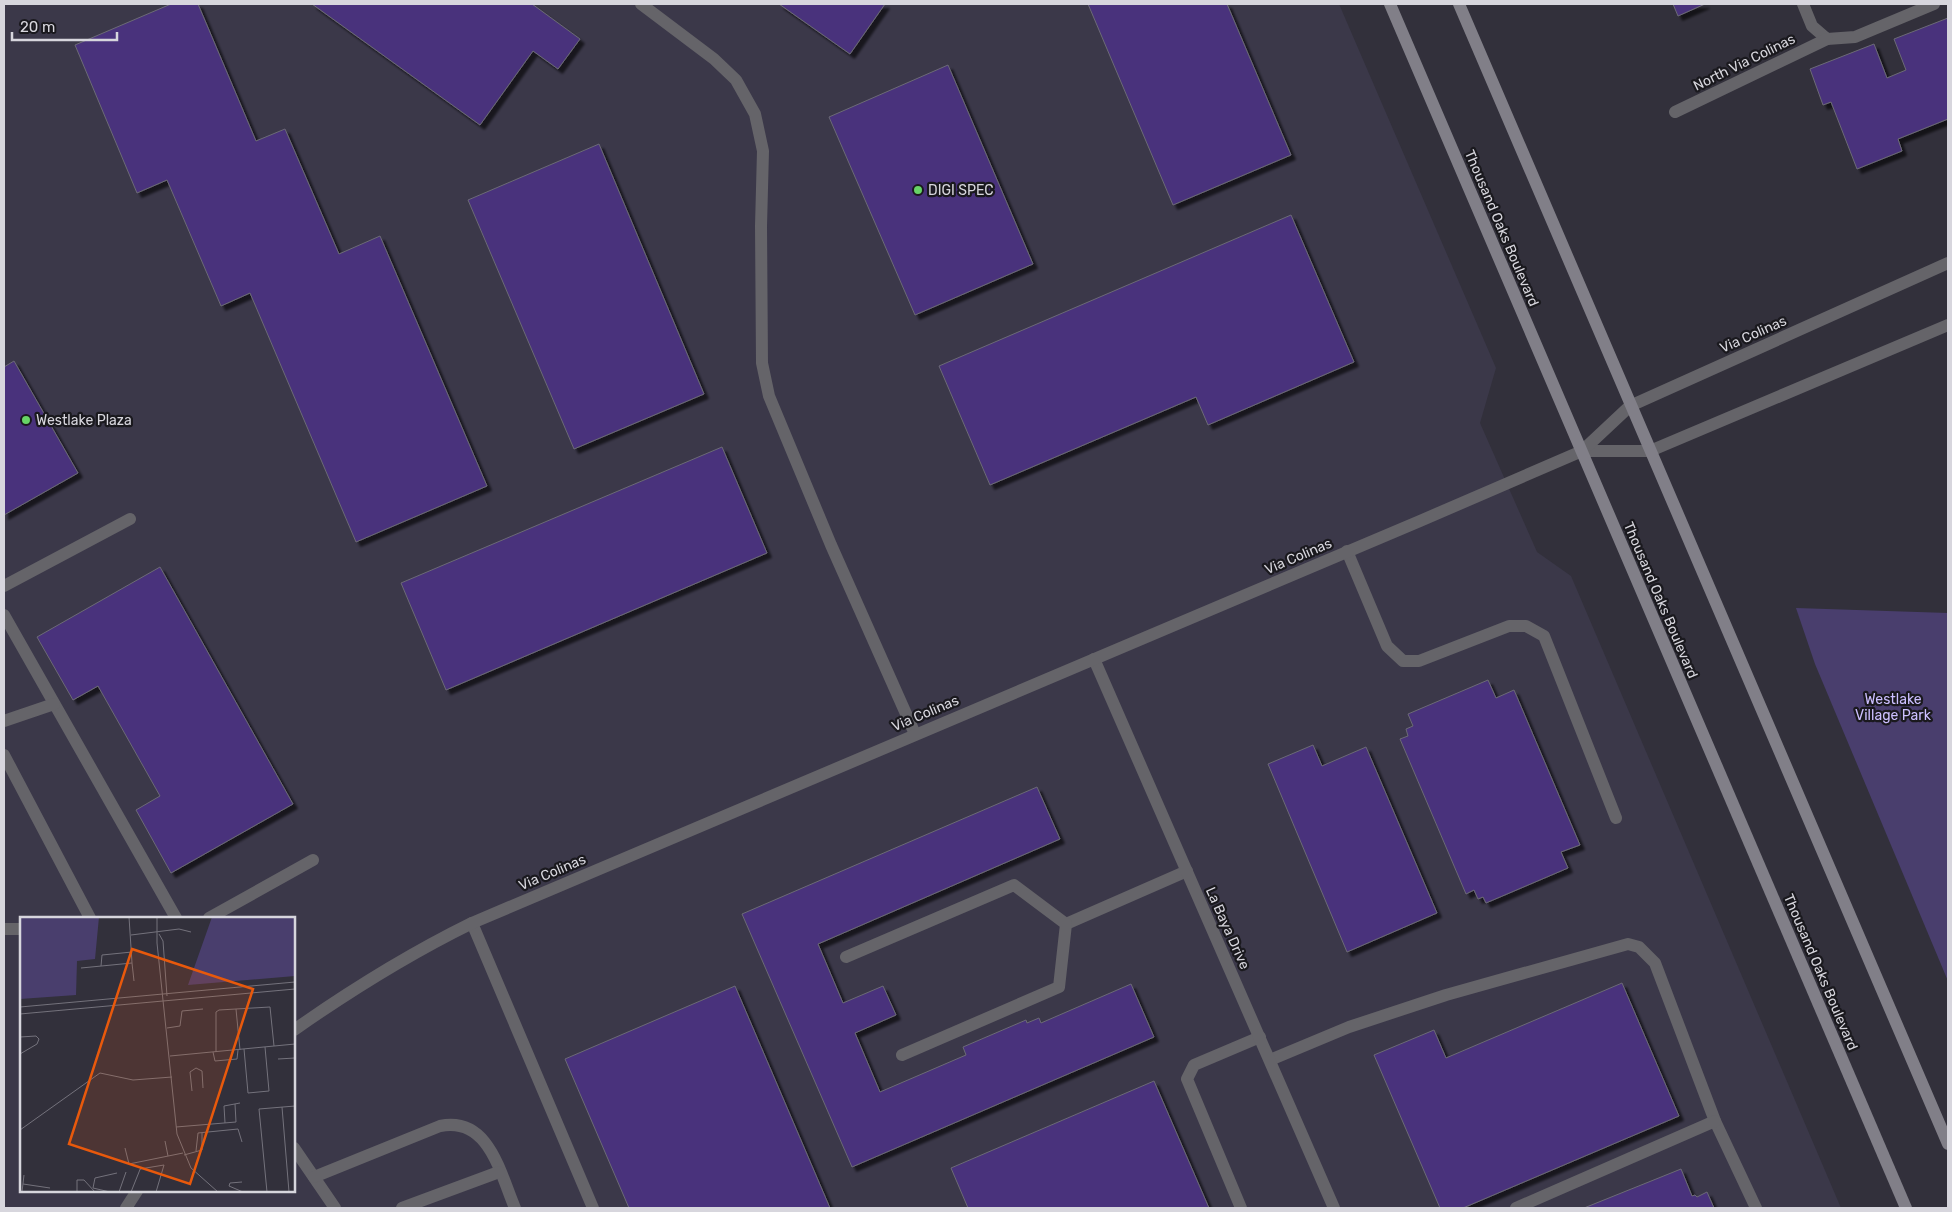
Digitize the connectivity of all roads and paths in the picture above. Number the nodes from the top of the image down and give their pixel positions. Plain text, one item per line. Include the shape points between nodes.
1 (641, 4) edge
2 (1390, 4) edge
3 (1460, 4) edge
4 (1803, 4) edge
5 (1926, 5) edge
6 (1827, 39) junction
7 (1675, 112) dead end
8 (1948, 263) edge
9 (1948, 325) edge
10 (1630, 406) junction
11 (1582, 451) junction
12 (1650, 451) junction
13 (130, 519) dead end
14 (1347, 551) junction
15 (4, 586) edge
16 (4, 615) edge
17 (1094, 659) junction
18 (54, 704) junction
19 (4, 722) edge
20 (916, 734) junction
21 (4, 754) edge
22 (1616, 818) dead end
23 (313, 860) dead end
24 (1187, 871) junction
25 (89, 917) edge
26 (175, 917) edge
27 (211, 917) edge
28 (472, 923) junction
29 (1066, 924) junction
30 (4, 929) edge
31 (20, 929) edge
32 (846, 957) dead end
33 (295, 1029) edge
34 (1260, 1037) junction
35 (902, 1055) dead end
36 (1270, 1060) junction
37 (1715, 1121) junction
38 (1948, 1144) edge
39 (295, 1149) edge
40 (499, 1172) junction
41 (314, 1177) junction
42 (137, 1192) edge
43 (126, 1208) edge
44 (334, 1208) edge
45 (402, 1208) edge
46 (515, 1208) edge
47 (593, 1208) edge
48 (1240, 1208) edge
49 (1334, 1208) edge
50 (1516, 1208) edge
51 (1756, 1208) edge
52 (1906, 1208) edge

1 - 20 street via 714,58 736,80 755,114 763,151 762,363 769,396 831,545
2 - 11 main road, Thousand Oaks Boulevard
3 - 10 main road
4 - 6 street via 1812,26
5 - 6 street, North Via Colinas via 1855,37
6 - 7 street, North Via Colinas
8 - 10 street, Via Colinas
9 - 12 street, Via Colinas
10 - 11 street, Via Colinas
10 - 12 main road
11 - 12 street, Via Colinas
11 - 14 street, Via Colinas
11 - 52 main road, Thousand Oaks Boulevard
12 - 38 main road
13 - 15 street
14 - 17 street, Via Colinas
14 - 22 street via 1387,646 1403,661 1420,661 1509,626 1526,626 1544,636
16 - 18 street
17 - 20 street, Via Colinas
17 - 24 street, La Baya Drive
18 - 19 street
18 - 26 street
20 - 28 street, Via Colinas
21 - 25 street
23 - 27 street
24 - 29 street
24 - 34 street, La Baya Drive
28 - 33 street, Via Colinas via 415,951
28 - 47 street
29 - 32 street via 1014,884
29 - 35 street via 1059,987
30 - 31 street
34 - 36 street, La Baya Drive
34 - 48 street via 1194,1065 1187,1079
36 - 37 street via 1393,1012 1628,944 1639,947 1656,963
36 - 49 street, La Baya Drive
37 - 50 street
37 - 51 street
39 - 41 street
40 - 41 street via 485,1139 470,1127 453,1123
40 - 45 street
40 - 46 street
41 - 44 street
42 - 43 street

